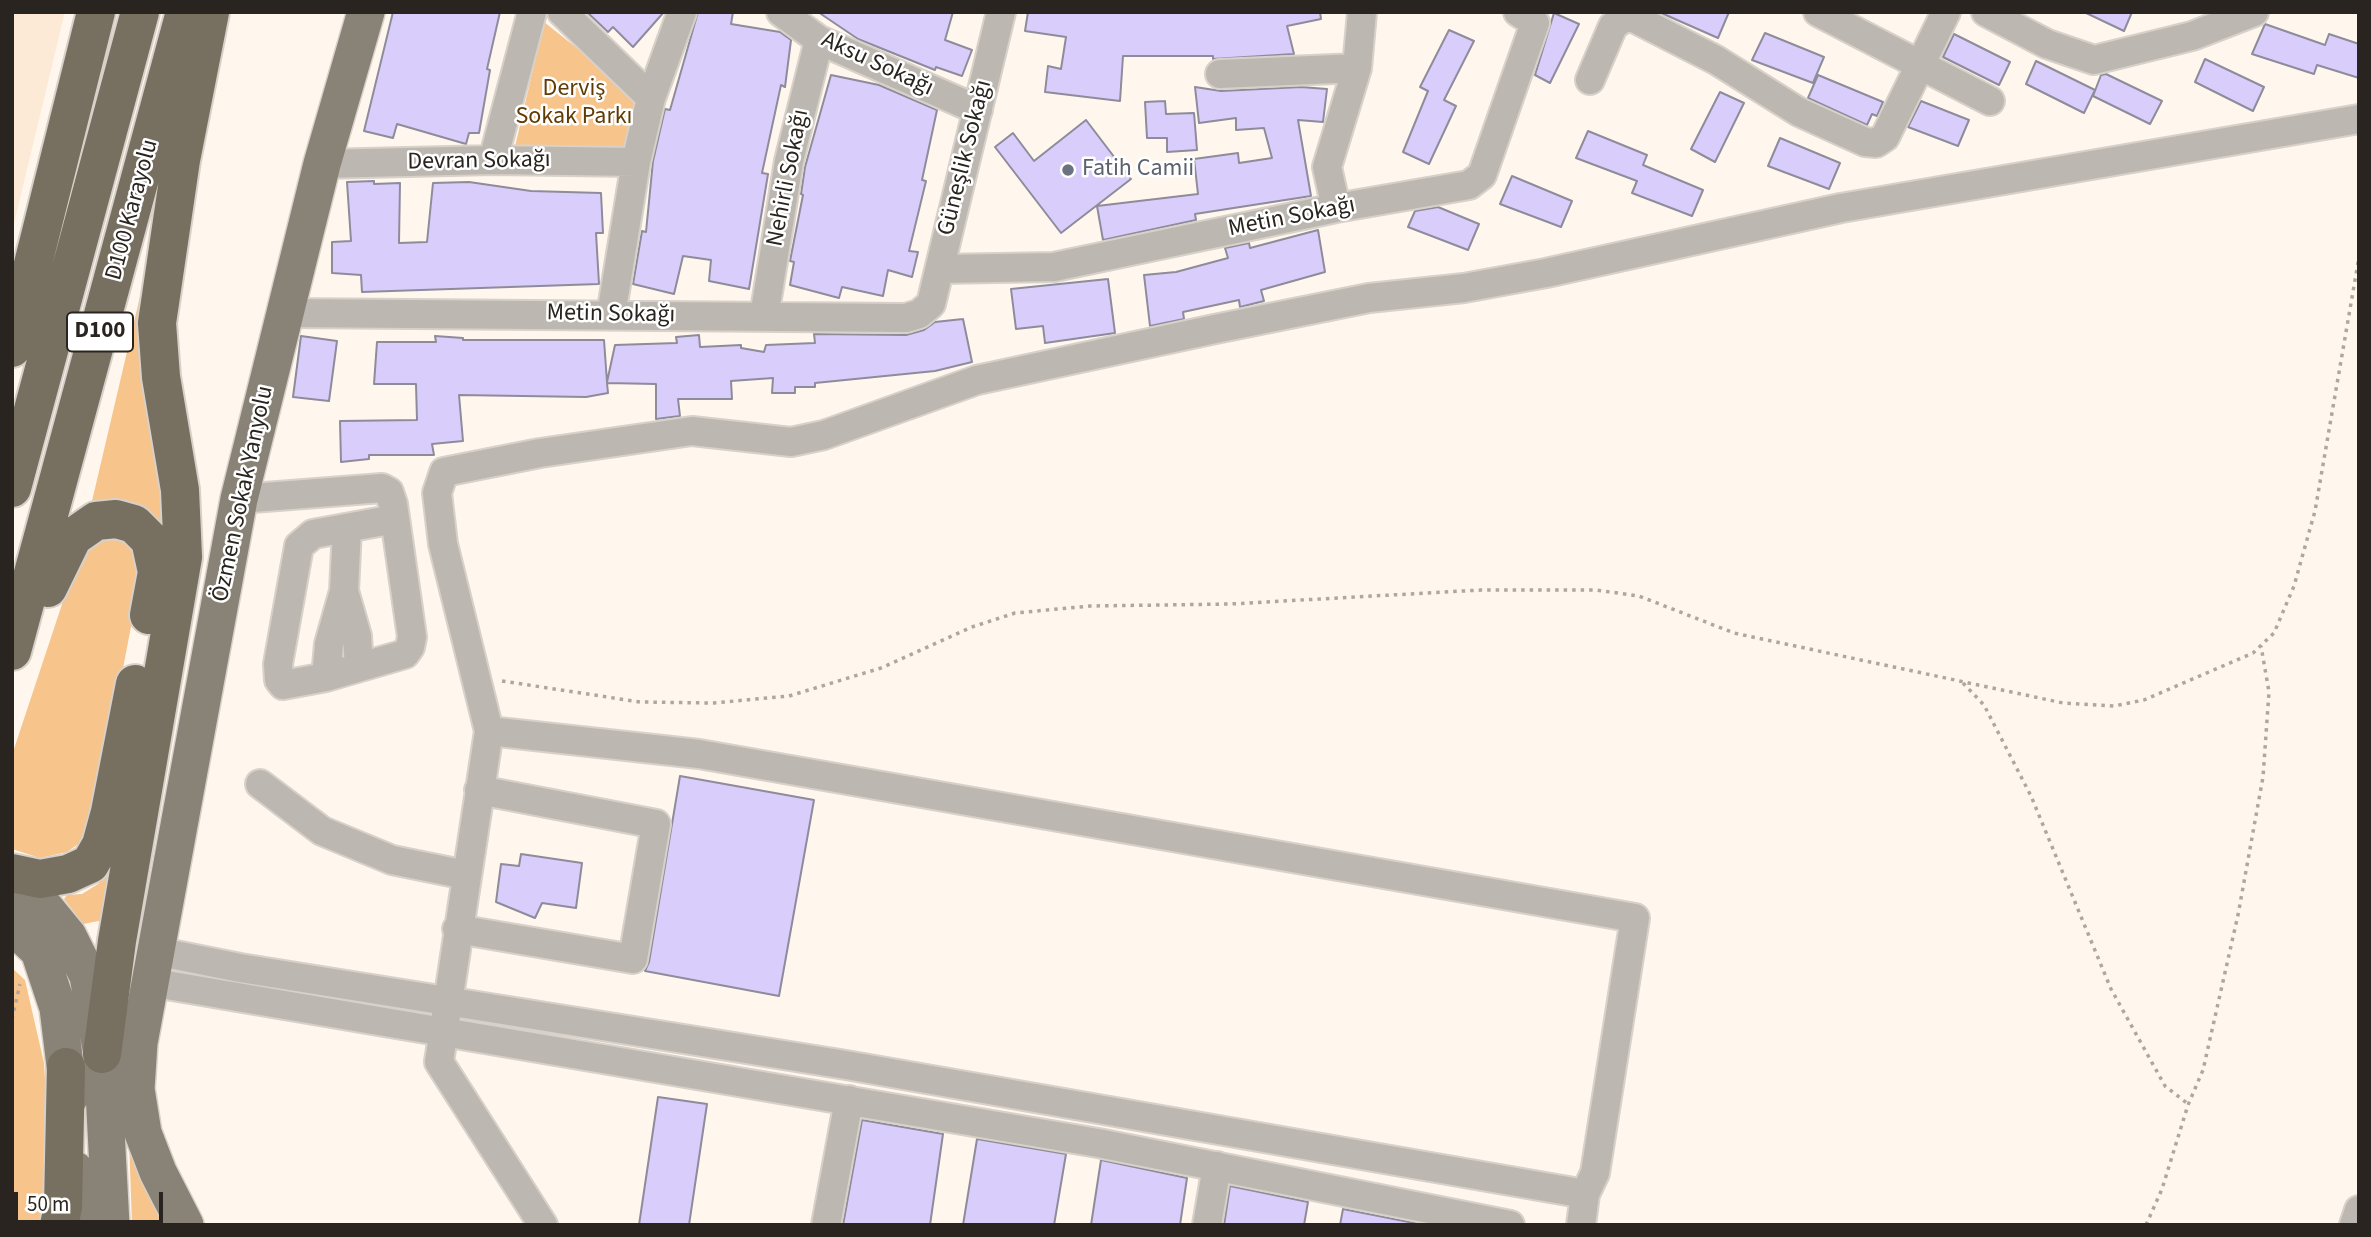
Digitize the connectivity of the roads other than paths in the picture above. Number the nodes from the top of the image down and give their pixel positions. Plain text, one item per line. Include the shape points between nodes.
1 (96, 12) edge
2 (140, 12) edge
3 (185, 12) edge
4 (210, 12) edge
5 (366, 12) edge
6 (532, 12) edge
7 (562, 12) edge
8 (682, 12) edge
9 (781, 12) edge
10 (1001, 12) edge
11 (1362, 12) edge
12 (1818, 12) edge
13 (1946, 12) edge
14 (1986, 12) edge
15 (2254, 12) edge
16 (1527, 18) edge
17 (819, 40) junction
18 (1919, 66) junction
19 (1357, 68) junction
20 (1220, 74) dead end
21 (1590, 80) dead end
22 (74, 92) junction
23 (651, 99) junction
24 (1990, 101) dead end
25 (978, 110) junction
26 (2359, 119) edge
27 (493, 160) junction
28 (636, 162) junction
29 (322, 164) junction
30 (1336, 208) junction
31 (940, 269) junction
32 (12, 273) edge
33 (931, 304) joint
34 (286, 313) junction
35 (611, 315) junction
36 (764, 317) junction
37 (15, 333) edge
38 (12, 488) edge
39 (239, 499) junction
40 (370, 523) junction
41 (344, 592) junction
42 (12, 651) edge
43 (12, 663) edge
44 (359, 667) junction
45 (326, 677) junction
46 (489, 731) junction
47 (260, 784) dead end
48 (479, 790) junction
49 (12, 873) edge
50 (466, 875) junction
51 (12, 883) edge
52 (12, 925) edge
53 (457, 929) junction
54 (152, 966) junction
55 (447, 999) junction
56 (443, 1033) junction
57 (102, 1054) junction
58 (66, 1067) junction
59 (849, 1100) junction
60 (1217, 1166) junction
61 (1585, 1194) junction
62 (2359, 1210) edge
63 (59, 1225) edge
64 (80, 1225) edge
65 (111, 1225) edge
66 (185, 1225) edge
67 (543, 1225) edge
68 (826, 1225) edge
69 (1207, 1225) edge
70 (1510, 1225) edge
71 (1581, 1225) edge
72 (2354, 1225) edge

1 - 22 highway
2 - 38 highway, D100 Karayolu / D100
3 - 42 highway, D100 Karayolu / D100
4 - 57 highway via 181,160 157,323 180,490 183,557
5 - 29 main road, Özmen Sokak Yanyolu
6 - 27 street
7 - 23 street
8 - 23 street
9 - 17 street, Aksu Sokağı
10 - 25 street, Güneşlik Sokağı
11 - 19 street
12 - 18 street
13 - 18 street
14 - 15 street via 2047,44 2094,60 2192,36
16 - 30 street, Metin Sokağı via 1482,175 1447,191
17 - 25 street, Aksu Sokağı
17 - 36 street, Nehirli Sokağı via 789,161
18 - 21 street via 1885,137 1876,143 1864,142 1799,112 1716,60 1632,17 1613,26
18 - 24 street
19 - 20 street
19 - 30 street via 1327,167
22 - 32 highway
22 - 37 highway
23 - 28 street
25 - 31 street, Güneşlik Sokağı
26 - 46 street via 1841,208 1546,273 1369,298 1215,329 977,380 824,435 791,442 692,431 444,472 437,493 443,544
27 - 28 street, Devran Sokağı
27 - 29 street, Devran Sokağı
28 - 35 street
29 - 34 main road, Özmen Sokak Yanyolu
30 - 31 street, Metin Sokağı via 1054,267
31 - 33 street, Güneşlik Sokağı
33 - 36 street, Metin Sokağı via 906,318
34 - 35 street, Metin Sokağı
34 - 39 main road, Özmen Sokak Yanyolu
35 - 36 street, Metin Sokağı
39 - 40 street via 363,490
39 - 54 main road, Özmen Sokak Yanyolu
40 - 41 street
40 - 44 street via 412,637 405,654
40 - 45 street via 313,534 299,546 279,680 283,685
41 - 44 street via 357,636
41 - 45 street via 329,644
43 - 49 highway via 73,537 96,522 116,519 134,524 150,540 157,572 101,845 90,864 68,874 40,879
44 - 45 street
46 - 48 street
46 - 61 street via 699,754 1635,918 1595,1173
47 - 50 street via 322,831 392,860
48 - 50 street
48 - 53 street via 656,824 633,959
50 - 53 street
51 - 57 main road via 45,908 68,936 88,976
52 - 58 main road via 39,951 58,1008
53 - 55 street
54 - 55 street via 240,968
54 - 56 street
54 - 66 main road, Özmen Sokak Yanyolu via 136,1069 138,1111 149,1153
55 - 56 street
55 - 61 street
56 - 59 street
56 - 67 street via 439,1062
57 - 65 main road
58 - 63 highway
58 - 64 main road
59 - 60 street
59 - 68 street
60 - 69 street
60 - 70 street
61 - 71 street
62 - 72 street

